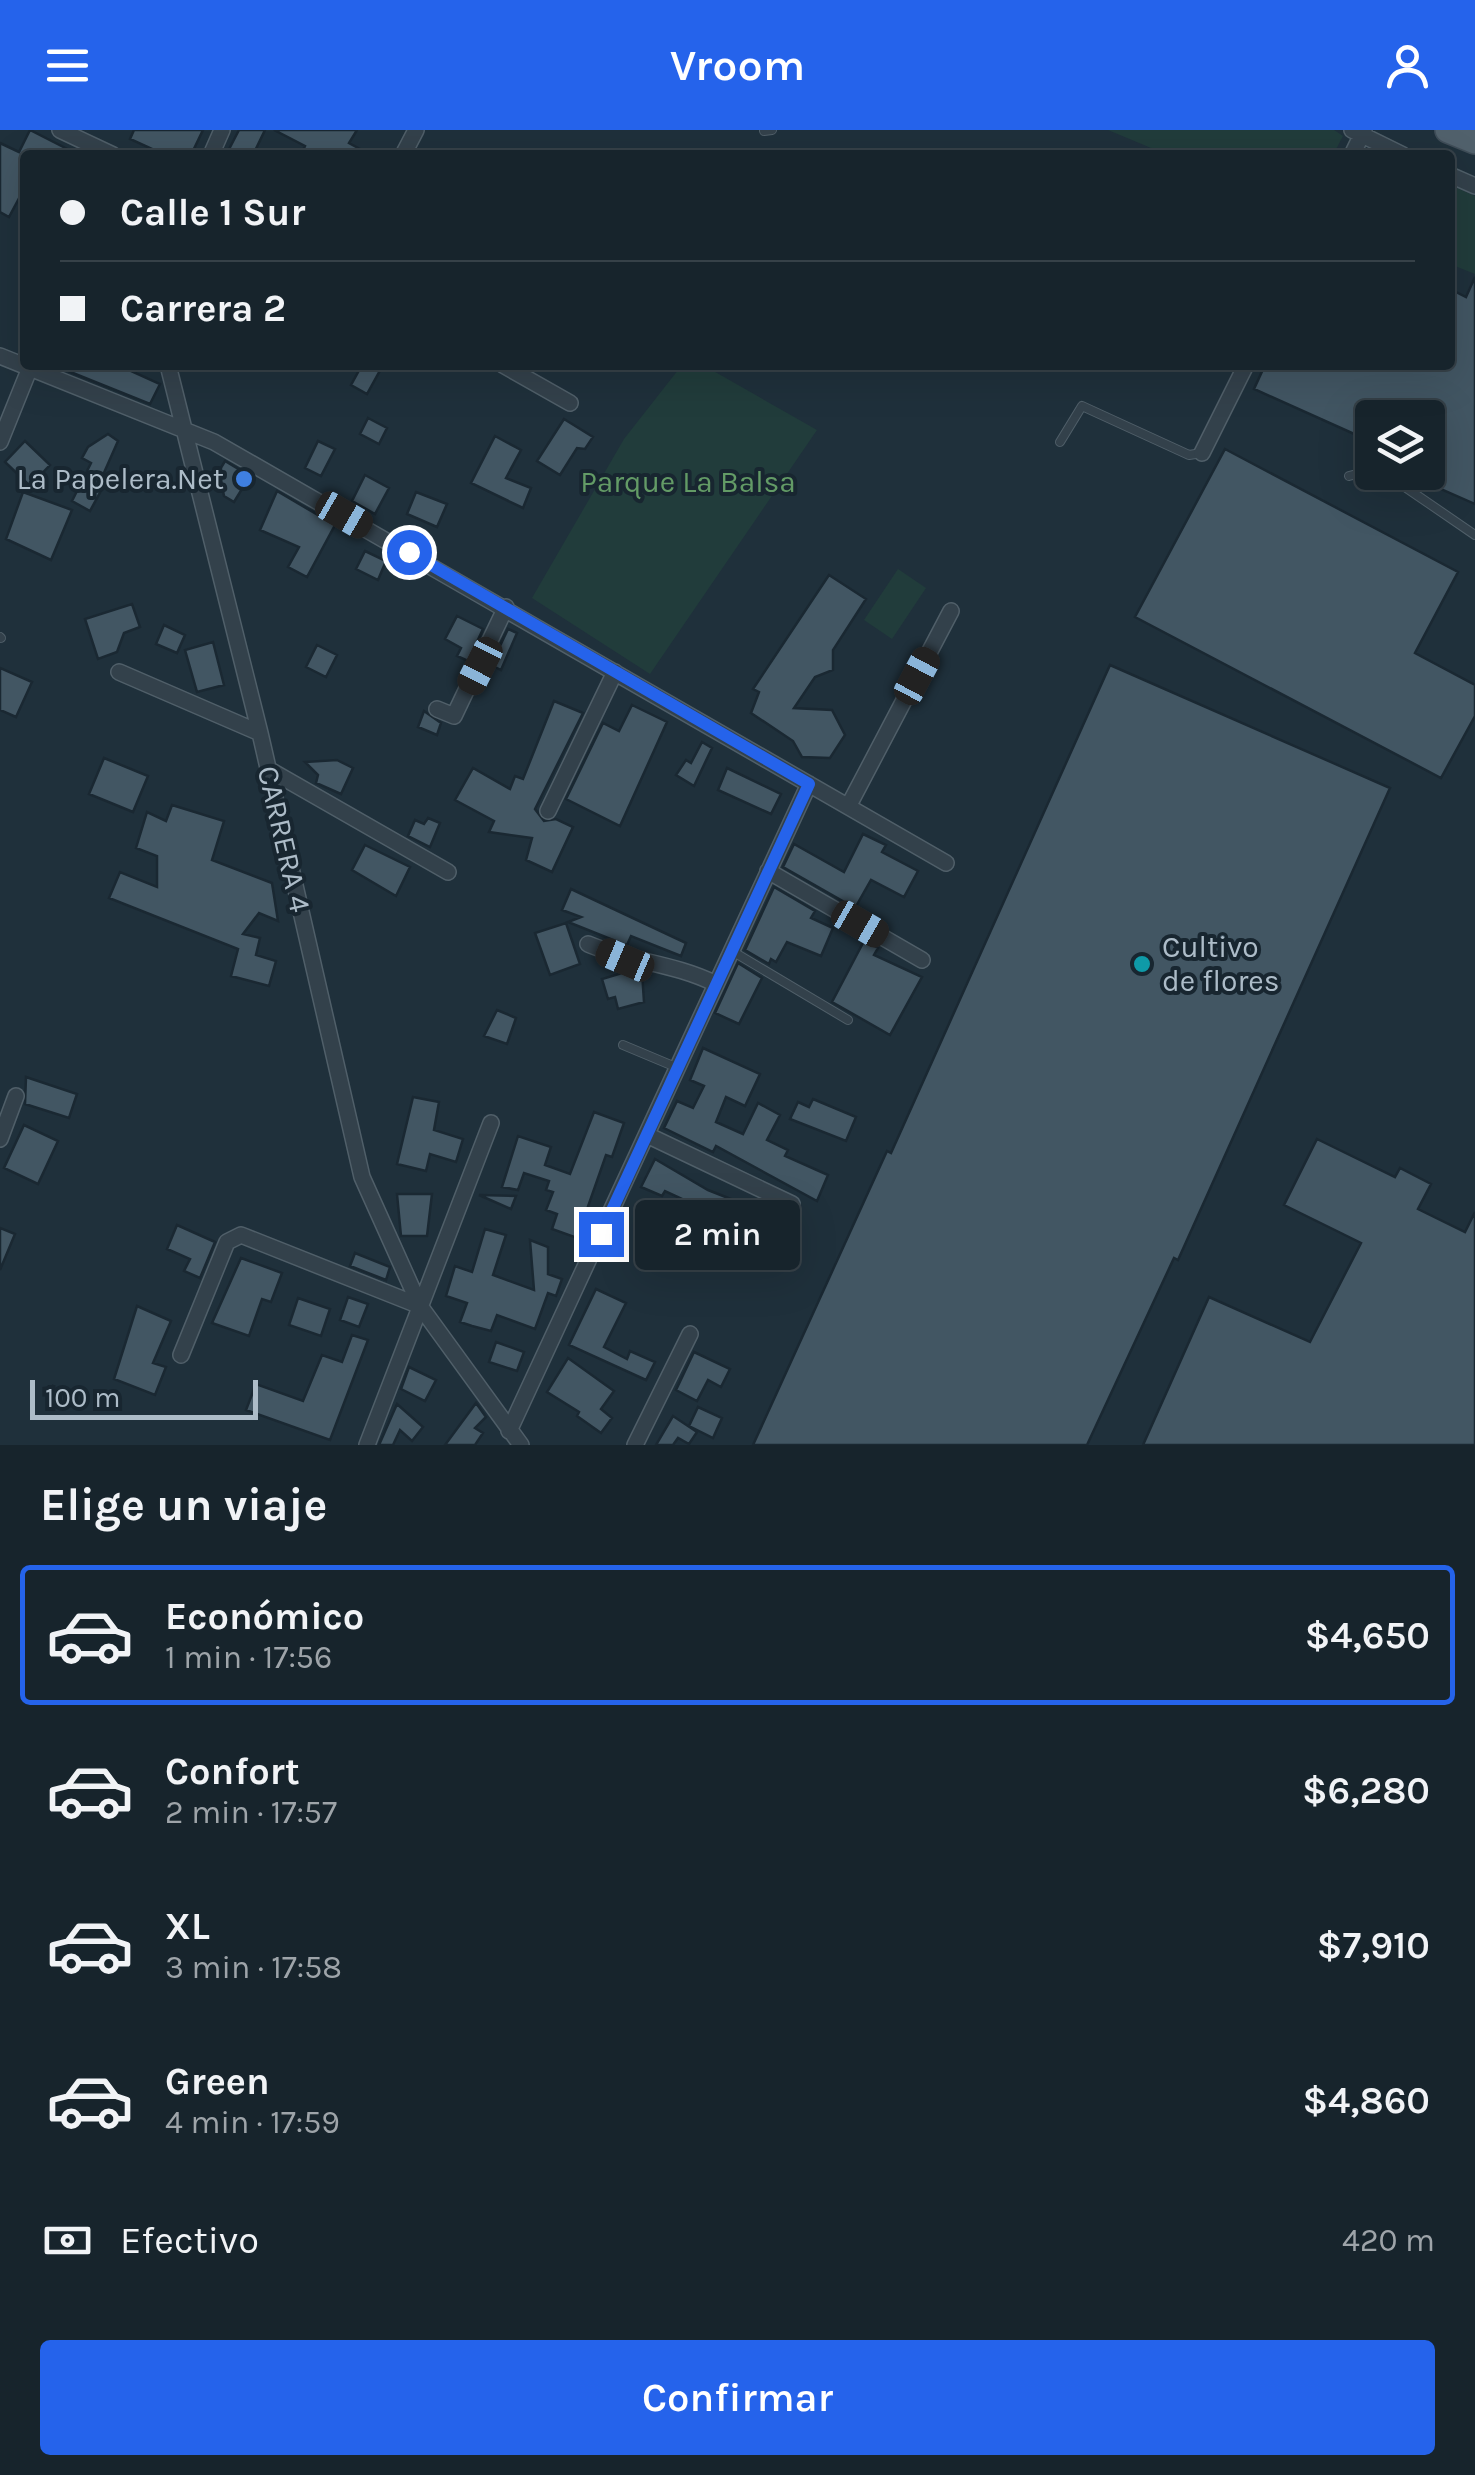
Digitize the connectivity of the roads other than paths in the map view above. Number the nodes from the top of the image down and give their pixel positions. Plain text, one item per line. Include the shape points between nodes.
1 (60, 130) edge
2 (772, 130) edge
3 (1448, 130) edge
4 (764, 131) edge
5 (1359, 132) edge
6 (1475, 141) edge
7 (103, 150) edge
8 (1393, 150) edge
9 (29, 370) joint
10 (169, 370) edge
11 (512, 370) edge
12 (1244, 370) edge
13 (570, 403) dead end
14 (186, 434) junction
15 (0, 442) edge
16 (1060, 442) dead end
17 (1202, 453) joint
18 (1355, 475) edge
19 (1350, 476) dead end
20 (1410, 490) edge
21 (1475, 535) edge
22 (506, 607) junction
23 (951, 611) dead end
24 (119, 672) dead end
25 (616, 672) junction
26 (437, 709) dead end
27 (260, 733) junction
28 (268, 769) junction
29 (809, 784) junction
30 (849, 805) junction
31 (548, 811) dead end
32 (946, 863) dead end
33 (768, 871) junction
34 (448, 872) dead end
35 (588, 944) dead end
36 (732, 951) junction
37 (922, 960) dead end
38 (716, 984) junction
39 (848, 1020) dead end
40 (623, 1045) dead end
41 (678, 1068) junction
42 (16, 1096) dead end
43 (492, 1123) dead end
44 (647, 1135) junction
45 (0, 1139) edge
46 (792, 1204) dead end
47 (420, 1306) junction
48 (690, 1334) dead end
49 (182, 1355) dead end
50 (509, 1431) junction
51 (367, 1445) edge
52 (521, 1445) edge
53 (635, 1445) edge

1 - 7 street
2 - 4 lane
3 - 6 main road
5 - 8 street
9 - 14 street
9 - 15 street
10 - 14 street, CARRERA 4
11 - 13 street
12 - 17 street
14 - 22 street via 214,442
14 - 27 street, CARRERA 4
16 - 17 lane via 1082,406 1189,454
18 - 19 lane
20 - 21 lane
22 - 25 street
22 - 26 street via 454,716
23 - 30 street
24 - 27 street
25 - 29 street
25 - 31 street
27 - 28 street, CARRERA 4
28 - 34 street
28 - 47 street, CARRERA 4 via 362,1176
29 - 30 street
29 - 33 street
30 - 32 street
33 - 36 street
33 - 37 street
35 - 38 street
36 - 38 street
36 - 39 lane
38 - 41 street
40 - 41 lane
41 - 44 street
42 - 45 street
43 - 47 street
44 - 46 street
44 - 50 street
47 - 49 street via 241,1235 228,1242
47 - 50 street, CARRERA 4
47 - 51 street
48 - 53 street
50 - 52 street, CARRERA 4

